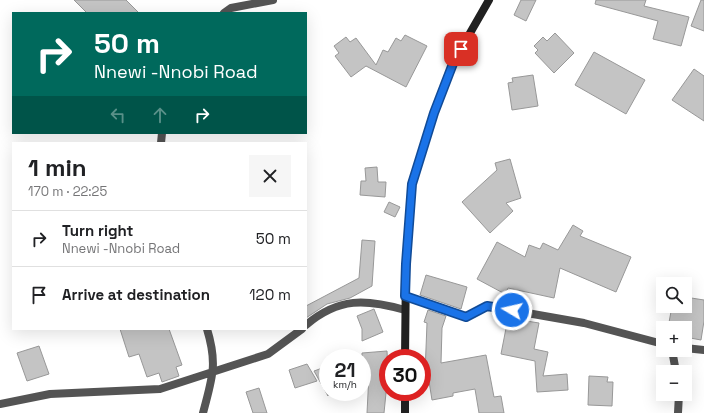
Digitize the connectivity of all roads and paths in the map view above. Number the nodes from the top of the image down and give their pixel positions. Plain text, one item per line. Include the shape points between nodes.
1 (273, 0) edge
2 (489, 0) edge
3 (225, 12) edge
4 (405, 296) junction
5 (406, 310) junction
6 (307, 324) edge
7 (207, 330) edge
8 (301, 330) edge
9 (656, 342) edge
10 (405, 349) edge
11 (692, 349) edge
12 (704, 350) edge
13 (213, 373) junction
14 (405, 401) edge
15 (679, 401) edge
16 (0, 404) edge
17 (202, 413) edge
18 (405, 413) edge
19 (678, 413) edge

1 - 3 street via 231,8
2 - 4 main road via 454,61 434,113 412,184
4 - 5 main road
4 - 9 street via 466,317 487,306 584,323
5 - 6 street via 379,302 354,301 336,306
5 - 10 main road
7 - 13 street via 214,357
8 - 13 street via 268,354
11 - 12 street
13 - 16 street via 160,389 50,394
13 - 17 street
14 - 18 main road
15 - 19 street

